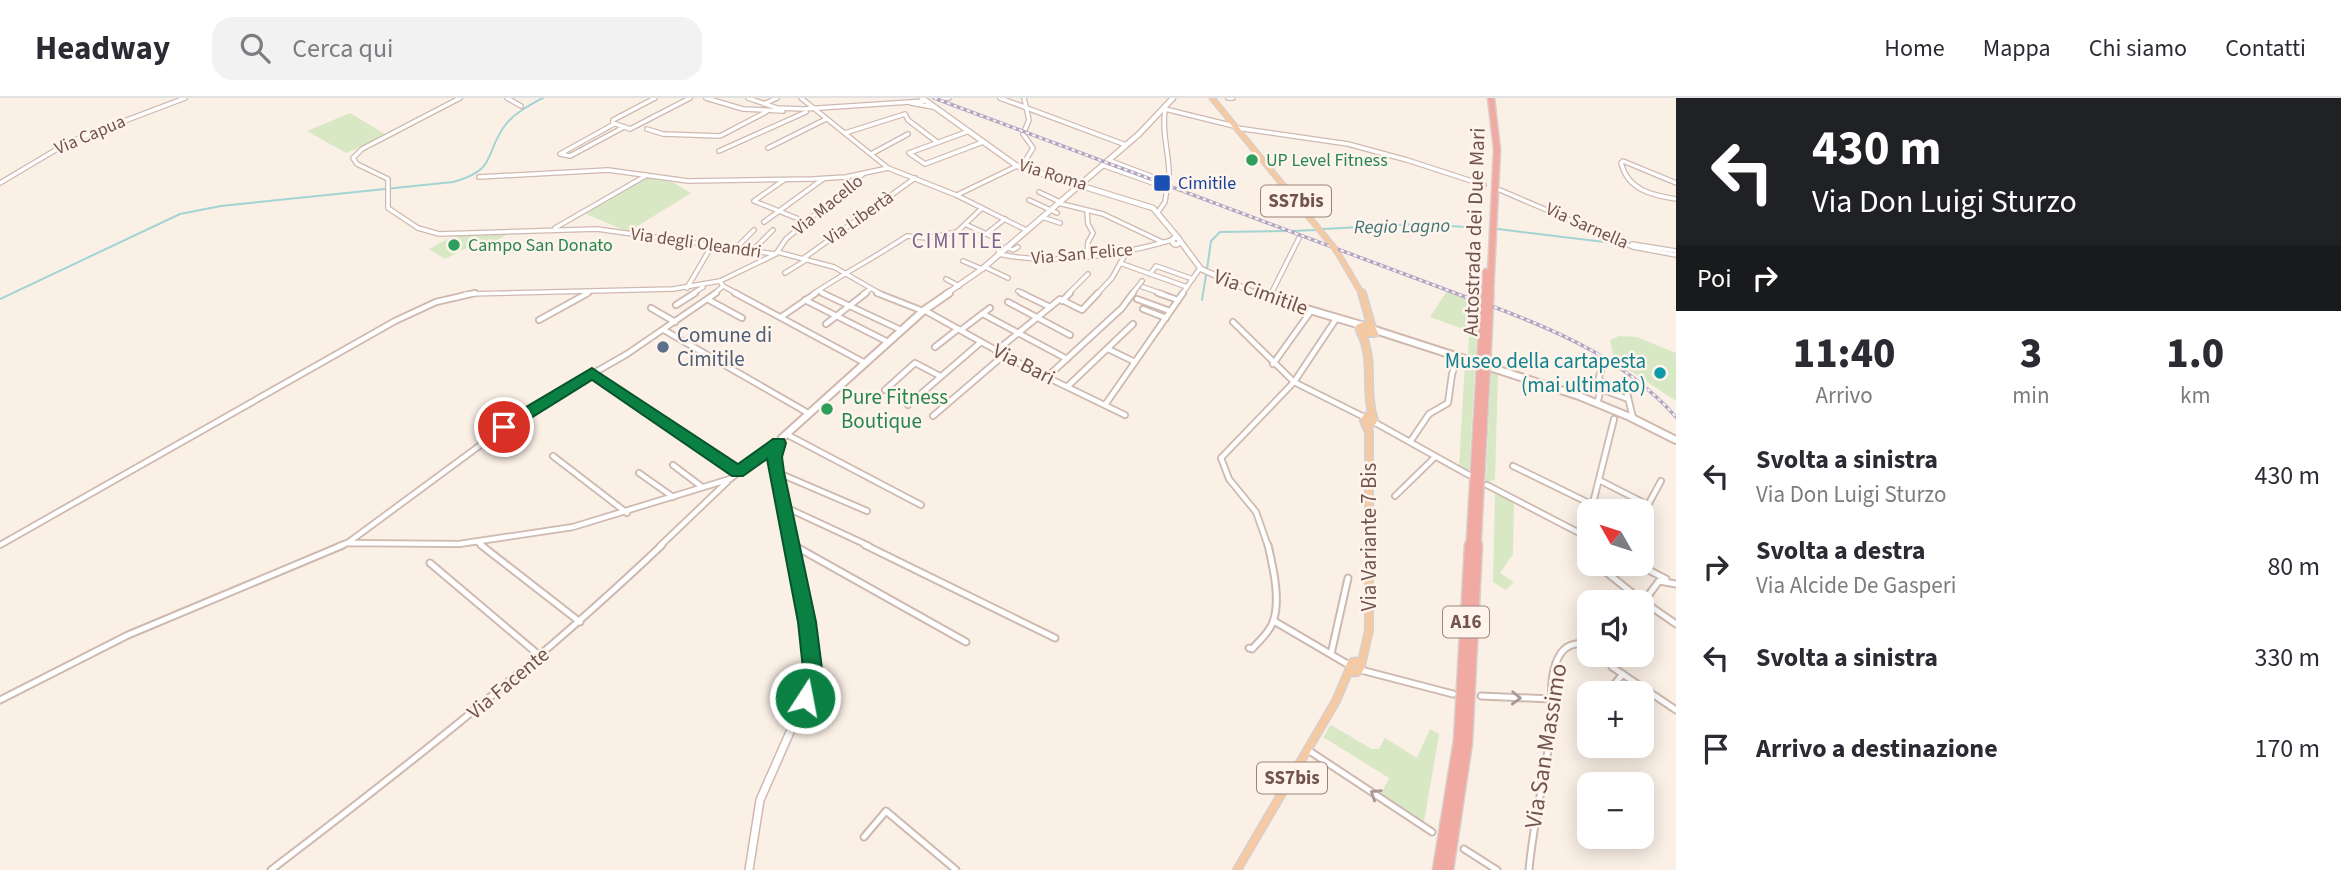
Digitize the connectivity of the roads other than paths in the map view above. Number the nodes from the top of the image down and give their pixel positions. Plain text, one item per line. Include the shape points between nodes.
1 (165, 98) edge
2 (185, 98) edge
3 (460, 98) edge
4 (507, 98) edge
5 (656, 98) edge
6 (690, 98) edge
7 (705, 98) edge
8 (748, 98) edge
9 (777, 98) edge
10 (801, 98) edge
11 (917, 98) edge
12 (939, 98) edge
13 (949, 98) edge
14 (1000, 98) edge
15 (1024, 98) edge
16 (1228, 98) edge
17 (1233, 98) edge
18 (1489, 98) edge
19 (924, 99) edge
20 (1171, 99) edge
21 (1215, 99) edge
22 (910, 102) junction
23 (172, 103) junction
24 (764, 104) junction
25 (521, 106) dead end
26 (934, 107) junction
27 (814, 109) junction
28 (1028, 109) junction
29 (1165, 109) junction
30 (806, 111) junction
31 (766, 112) junction
32 (818, 114) junction
33 (826, 119) junction
34 (615, 124) junction
35 (624, 127) junction
36 (647, 129) dead end
37 (1239, 130) junction
38 (969, 131) junction
39 (845, 133) junction
40 (908, 134) dead end
41 (938, 142) junction
42 (983, 142) junction
43 (1126, 145) junction
44 (768, 148) dead end
45 (719, 151) dead end
46 (870, 154) junction
47 (1108, 160) junction
48 (1102, 165) junction
49 (1019, 167) junction
50 (888, 168) junction
51 (863, 174) junction
52 (648, 175) junction
53 (479, 177) dead end
54 (824, 178) junction
55 (915, 178) junction
56 (784, 179) junction
57 (0, 183) edge
58 (1676, 183) edge
59 (1080, 184) junction
60 (1484, 185) dead end
61 (1500, 191) dead end
62 (1039, 192) dead end
63 (956, 195) junction
64 (1676, 199) edge
65 (1030, 200) dead end
66 (1059, 203) junction
67 (982, 208) junction
68 (1050, 210) junction
69 (779, 211) junction
70 (1087, 212) junction
71 (1158, 212) junction
72 (1057, 213) dead end
73 (1042, 217) junction
74 (1004, 219) junction
75 (764, 222) dead end
76 (806, 223) junction
77 (1060, 223) dead end
78 (967, 225) junction
79 (1029, 228) junction
80 (554, 229) junction
81 (1039, 229) dead end
82 (754, 230) dead end
83 (774, 230) dead end
84 (986, 234) junction
85 (1299, 238) dead end
86 (1176, 240) junction
87 (1163, 242) junction
88 (711, 247) junction
89 (1006, 247) junction
90 (1018, 247) dead end
91 (733, 250) junction
92 (752, 252) junction
93 (1126, 252) junction
94 (777, 253) junction
95 (1676, 253) edge
96 (999, 254) junction
97 (1087, 254) junction
98 (805, 259) junction
99 (962, 261) dead end
100 (1120, 264) junction
101 (984, 268) junction
102 (1200, 268) junction
103 (785, 273) dead end
104 (844, 273) junction
105 (1088, 274) dead end
106 (1150, 274) junction
107 (1008, 278) dead end
108 (946, 279) dead end
109 (1193, 279) junction
110 (722, 283) junction
111 (707, 284) junction
112 (959, 286) junction
113 (1187, 287) junction
114 (687, 288) junction
115 (870, 290) junction
116 (819, 291) junction
117 (1018, 291) dead end
118 (587, 292) junction
119 (1270, 297) junction
120 (709, 299) junction
121 (1138, 299) dead end
122 (805, 300) junction
123 (1061, 300) junction
124 (1178, 300) junction
125 (1008, 302) dead end
126 (676, 305) dead end
127 (849, 305) junction
128 (650, 307) dead end
129 (1050, 307) junction
130 (990, 308) dead end
131 (1143, 309) dead end
132 (924, 311) junction
133 (1170, 311) junction
134 (1311, 311) junction
135 (1366, 313) junction
136 (984, 314) junction
137 (836, 316) junction
138 (781, 317) junction
139 (742, 318) dead end
140 (1038, 318) junction
141 (1166, 318) junction
142 (1336, 319) junction
143 (539, 320) dead end
144 (675, 322) junction
145 (1233, 322) dead end
146 (825, 324) dead end
147 (1133, 324) dead end
148 (1361, 328) junction
149 (664, 330) junction
150 (901, 330) junction
151 (959, 330) junction
152 (1373, 332) junction
153 (1018, 333) junction
154 (1070, 335) dead end
155 (888, 342) junction
156 (981, 342) junction
157 (935, 347) dead end
158 (1367, 347) junction
159 (1108, 349) junction
160 (996, 351) junction
161 (1004, 355) junction
162 (1458, 358) junction
163 (1067, 359) junction
164 (1135, 362) junction
165 (1604, 362) dead end
166 (865, 363) junction
167 (1273, 364) junction
168 (592, 373) junction
169 (1483, 373) junction
170 (940, 376) junction
171 (1047, 377) junction
172 (1294, 382) junction
173 (1625, 385) dead end
174 (1068, 386) junction
175 (1601, 389) junction
176 (885, 390) dead end
177 (1628, 399) junction
178 (908, 405) dead end
179 (1105, 405) junction
180 (1599, 406) junction
181 (1369, 408) junction
182 (808, 413) junction
183 (1125, 415) dead end
184 (933, 416) dead end
185 (1630, 417) junction
186 (1364, 418) junction
187 (1614, 419) junction
188 (1374, 422) junction
189 (1369, 432) junction
190 (785, 433) junction
191 (1676, 440) edge
192 (1410, 442) junction
193 (770, 452) junction
194 (553, 456) dead end
195 (1435, 457) junction
196 (673, 465) dead end
197 (1513, 466) dead end
198 (738, 472) junction
199 (776, 472) junction
200 (639, 473) dead end
201 (1469, 475) dead end
202 (730, 479) junction
203 (1599, 480) junction
204 (1661, 481) dead end
205 (1487, 485) dead end
206 (703, 488) junction
207 (1395, 496) dead end
208 (673, 498) junction
209 (1594, 499) edge
210 (1577, 500) edge
211 (921, 505) dead end
212 (783, 506) junction
213 (867, 511) dead end
214 (627, 513) junction
215 (1577, 532) edge
216 (478, 542) junction
217 (347, 544) junction
218 (791, 544) junction
219 (0, 545) edge
220 (430, 563) dead end
221 (1654, 572) edge
222 (1611, 576) edge
223 (1348, 578) dead end
224 (1673, 582) edge
225 (1627, 590) edge
226 (1652, 590) edge
227 (1654, 609) edge
228 (1274, 621) junction
229 (580, 622) junction
230 (1676, 624) edge
231 (1055, 638) dead end
232 (966, 642) dead end
233 (1577, 644) edge
234 (1249, 648) dead end
235 (1331, 654) junction
236 (540, 656) junction
237 (1355, 667) junction
238 (1612, 667) dead end
239 (1623, 674) junction
240 (1617, 681) edge
241 (1453, 694) dead end
242 (1481, 696) dead end
243 (1551, 699) junction
244 (0, 700) edge
245 (1676, 710) edge
246 (1308, 750) junction
247 (1432, 832) dead end
248 (863, 837) dead end
249 (1464, 849) dead end
250 (271, 870) edge
251 (749, 870) edge
252 (957, 870) edge
253 (1237, 870) edge
254 (1438, 870) edge
255 (1448, 870) edge
256 (1497, 870) edge
257 (1529, 870) edge

1 - 23 street
2 - 23 street, Via Capua
3 - 80 street, Via degli Oleandri via 355,154 354,161 388,179 388,208 429,233
4 - 25 street
5 - 34 street via 614,120
6 - 35 street via 634,128
7 - 31 street via 725,107
8 - 24 street
9 - 24 street
10 - 27 street
11 - 22 street
12 - 13 street
14 - 28 street
15 - 28 street
16 - 17 street
18 - 169 highway, Autostrada dei Due Mari / A16, bridge via 1497,149
19 - 22 street
19 - 26 main road, Via Roma
20 - 29 main road
21 - 37 main road, SS7bis
22 - 26 street
22 - 27 street
23 - 57 street, Via Capua via 69,142
24 - 27 street
26 - 38 main road, Via Roma
27 - 32 street
28 - 43 street
28 - 49 street via 1023,134 1033,148
29 - 37 street
29 - 43 main road
29 - 47 street via 1161,132 1170,163 1169,183
30 - 31 street
30 - 32 street
30 - 45 street
31 - 36 street via 720,136
32 - 33 street
33 - 39 street
33 - 44 street
34 - 35 street
34 - 35 street via 560,154 570,156
37 - 60 street via 1390,152
37 - 135 main road, SS7bis, bridge via 1336,250 1361,290
38 - 41 street
38 - 42 main road, Via Roma
39 - 41 street via 905,114
39 - 46 street
40 - 46 street
41 - 42 street via 909,153 925,164
42 - 49 main road, Via Roma
43 - 47 main road
46 - 50 street
47 - 48 main road
48 - 59 main road
48 - 71 street via 1167,188
49 - 59 main road, Via Roma
49 - 63 street
50 - 51 street, Via Macello
50 - 55 street
51 - 54 street
51 - 76 street, Via Macello
52 - 53 street via 608,170
52 - 56 street via 688,181
52 - 80 street
54 - 56 street
54 - 69 street
55 - 63 street
55 - 98 street, Via Libertà
56 - 69 street via 754,201
58 - 64 street via 1621,163 1632,185
59 - 66 main road
59 - 71 main road, Via Roma
61 - 95 street, Via Sarnella via 1626,243
62 - 66 street
63 - 67 street
65 - 68 street
66 - 68 main road
66 - 70 street
67 - 74 street
67 - 78 street
68 - 72 street
68 - 73 main road
69 - 75 street
69 - 76 street
70 - 87 street via 1103,214
70 - 97 street via 1093,233
71 - 86 main road, Via Cimitile
73 - 77 street
73 - 79 main road
74 - 79 street
74 - 84 street
76 - 94 street, Via Macello
78 - 84 street
78 - 104 street via 928,238 908,235
79 - 81 street
79 - 89 main road
80 - 88 street, Via degli Oleandri via 610,230
82 - 91 street
83 - 92 street
84 - 96 street via 996,239
85 - 119 street
86 - 87 street
86 - 102 main road, Via Cimitile
87 - 93 street, Via San Felice
88 - 91 street, Via degli Oleandri
88 - 114 street
89 - 90 street
89 - 96 main road
91 - 92 street, Via degli Oleandri
92 - 94 street, Via degli Oleandri
93 - 97 street, Via San Felice
93 - 100 street
94 - 98 street, Via degli Oleandri
94 - 110 street
96 - 97 street, Via San Felice via 1025,260
96 - 101 main road
98 - 103 street, Via Libertà
98 - 104 street, Via degli Oleandri
99 - 101 street
100 - 106 street
100 - 123 street via 1082,310
101 - 107 street
101 - 112 main road
102 - 109 street
102 - 119 main road, Via Cimitile
104 - 115 street, Via Bari
104 - 116 street
105 - 123 street
106 - 109 street via 1156,266
106 - 113 street
108 - 112 street
109 - 113 street
110 - 111 street
110 - 120 street
110 - 138 street
111 - 114 street
111 - 126 street
112 - 132 main road
113 - 124 street
114 - 118 street
115 - 127 street
115 - 132 street, Via Bari
116 - 122 street
116 - 127 street
117 - 129 street
118 - 143 street
118 - 219 street via 479,292 433,302
119 - 134 main road, Via Cimitile
120 - 139 street
120 - 144 street
121 - 133 street
122 - 137 street
122 - 138 street
123 - 129 street
124 - 133 street
124 - 163 street via 1142,284
125 - 140 street
127 - 137 street
127 - 150 street
128 - 144 street
129 - 140 street
130 - 136 street
131 - 141 street
132 - 150 main road
132 - 151 street, Via Bari
133 - 141 street
134 - 142 main road, Via Cimitile
134 - 167 street
135 - 148 main road
135 - 152 main road, SS7bis
136 - 151 street
136 - 153 street
137 - 146 street
137 - 155 street
138 - 166 street
140 - 153 street
140 - 154 street
141 - 164 street
142 - 148 main road, Via Cimitile
142 - 172 street
144 - 149 street
145 - 167 street
147 - 159 street
148 - 152 main road
148 - 158 main road
149 - 168 street
149 - 182 street
150 - 155 main road
151 - 156 street, Via Bari
151 - 157 street
152 - 158 main road
152 - 162 main road
153 - 160 street
153 - 163 street
155 - 166 main road
156 - 160 street, Via Bari
156 - 170 street
158 - 181 main road
159 - 164 street
159 - 174 street
160 - 161 street, Via Bari
161 - 171 street, Via Bari
161 - 184 street
162 - 180 main road
162 - 192 street via 1448,403 1427,414
163 - 171 street
164 - 179 street
165 - 175 street
166 - 182 main road
167 - 172 street
168 - 198 street
168 - 217 street via 524,413
169 - 254 highway, Autostrada dei Due Mari / A16 via 1460,729
169 - 255 highway, Autostrada dei Due Mari / A16 via 1467,743
170 - 176 street via 915,363
170 - 178 street
171 - 174 street, Via Bari
172 - 186 street
172 - 228 street via 1221,458 1223,469 1263,527 1275,590
173 - 177 street
174 - 179 street, Via Bari
175 - 177 street
175 - 180 street
177 - 185 street
179 - 183 street, Via Bari
180 - 185 main road
180 - 187 street
181 - 186 main road
181 - 188 main road
182 - 190 main road
185 - 187 street
185 - 191 main road
186 - 188 main road
186 - 189 main road, Via Variante 7 Bis
187 - 203 street
188 - 189 main road, Via Variante 7 Bis
188 - 192 street
189 - 237 main road, Via Variante 7 Bis via 1367,642
190 - 193 main road
190 - 211 street
192 - 195 street
193 - 198 street, Via Facente
193 - 199 main road
194 - 214 street
195 - 201 street
195 - 207 street
196 - 206 street
197 - 210 street
198 - 202 street, Via Facente
199 - 212 main road
199 - 213 street
200 - 208 street
202 - 206 street
202 - 229 street, Via Facente
203 - 204 street via 1648,505
203 - 209 street
205 - 215 street
206 - 208 street
208 - 214 street
212 - 218 main road
212 - 231 street
214 - 216 street via 539,534
216 - 217 street
216 - 229 street
217 - 244 street via 150,625
218 - 232 street
218 - 251 main road via 812,669 805,698 760,800
220 - 236 street
221 - 224 street
222 - 225 street
223 - 235 street
224 - 226 street via 1659,581
227 - 230 street
228 - 234 street
228 - 235 street
229 - 236 street, Via Facente
233 - 243 street, Via San Massimo via 1559,654
235 - 237 street
236 - 250 street, Via Facente via 343,818
237 - 241 street
237 - 246 main road, SS7bis
238 - 239 street
239 - 240 street
239 - 245 street
242 -> 243 street
243 - 257 street, Via San Massimo via 1551,727 1532,825
247 -> 246 street
246 - 253 main road, SS7bis
248 - 252 street via 886,811
249 - 256 street

